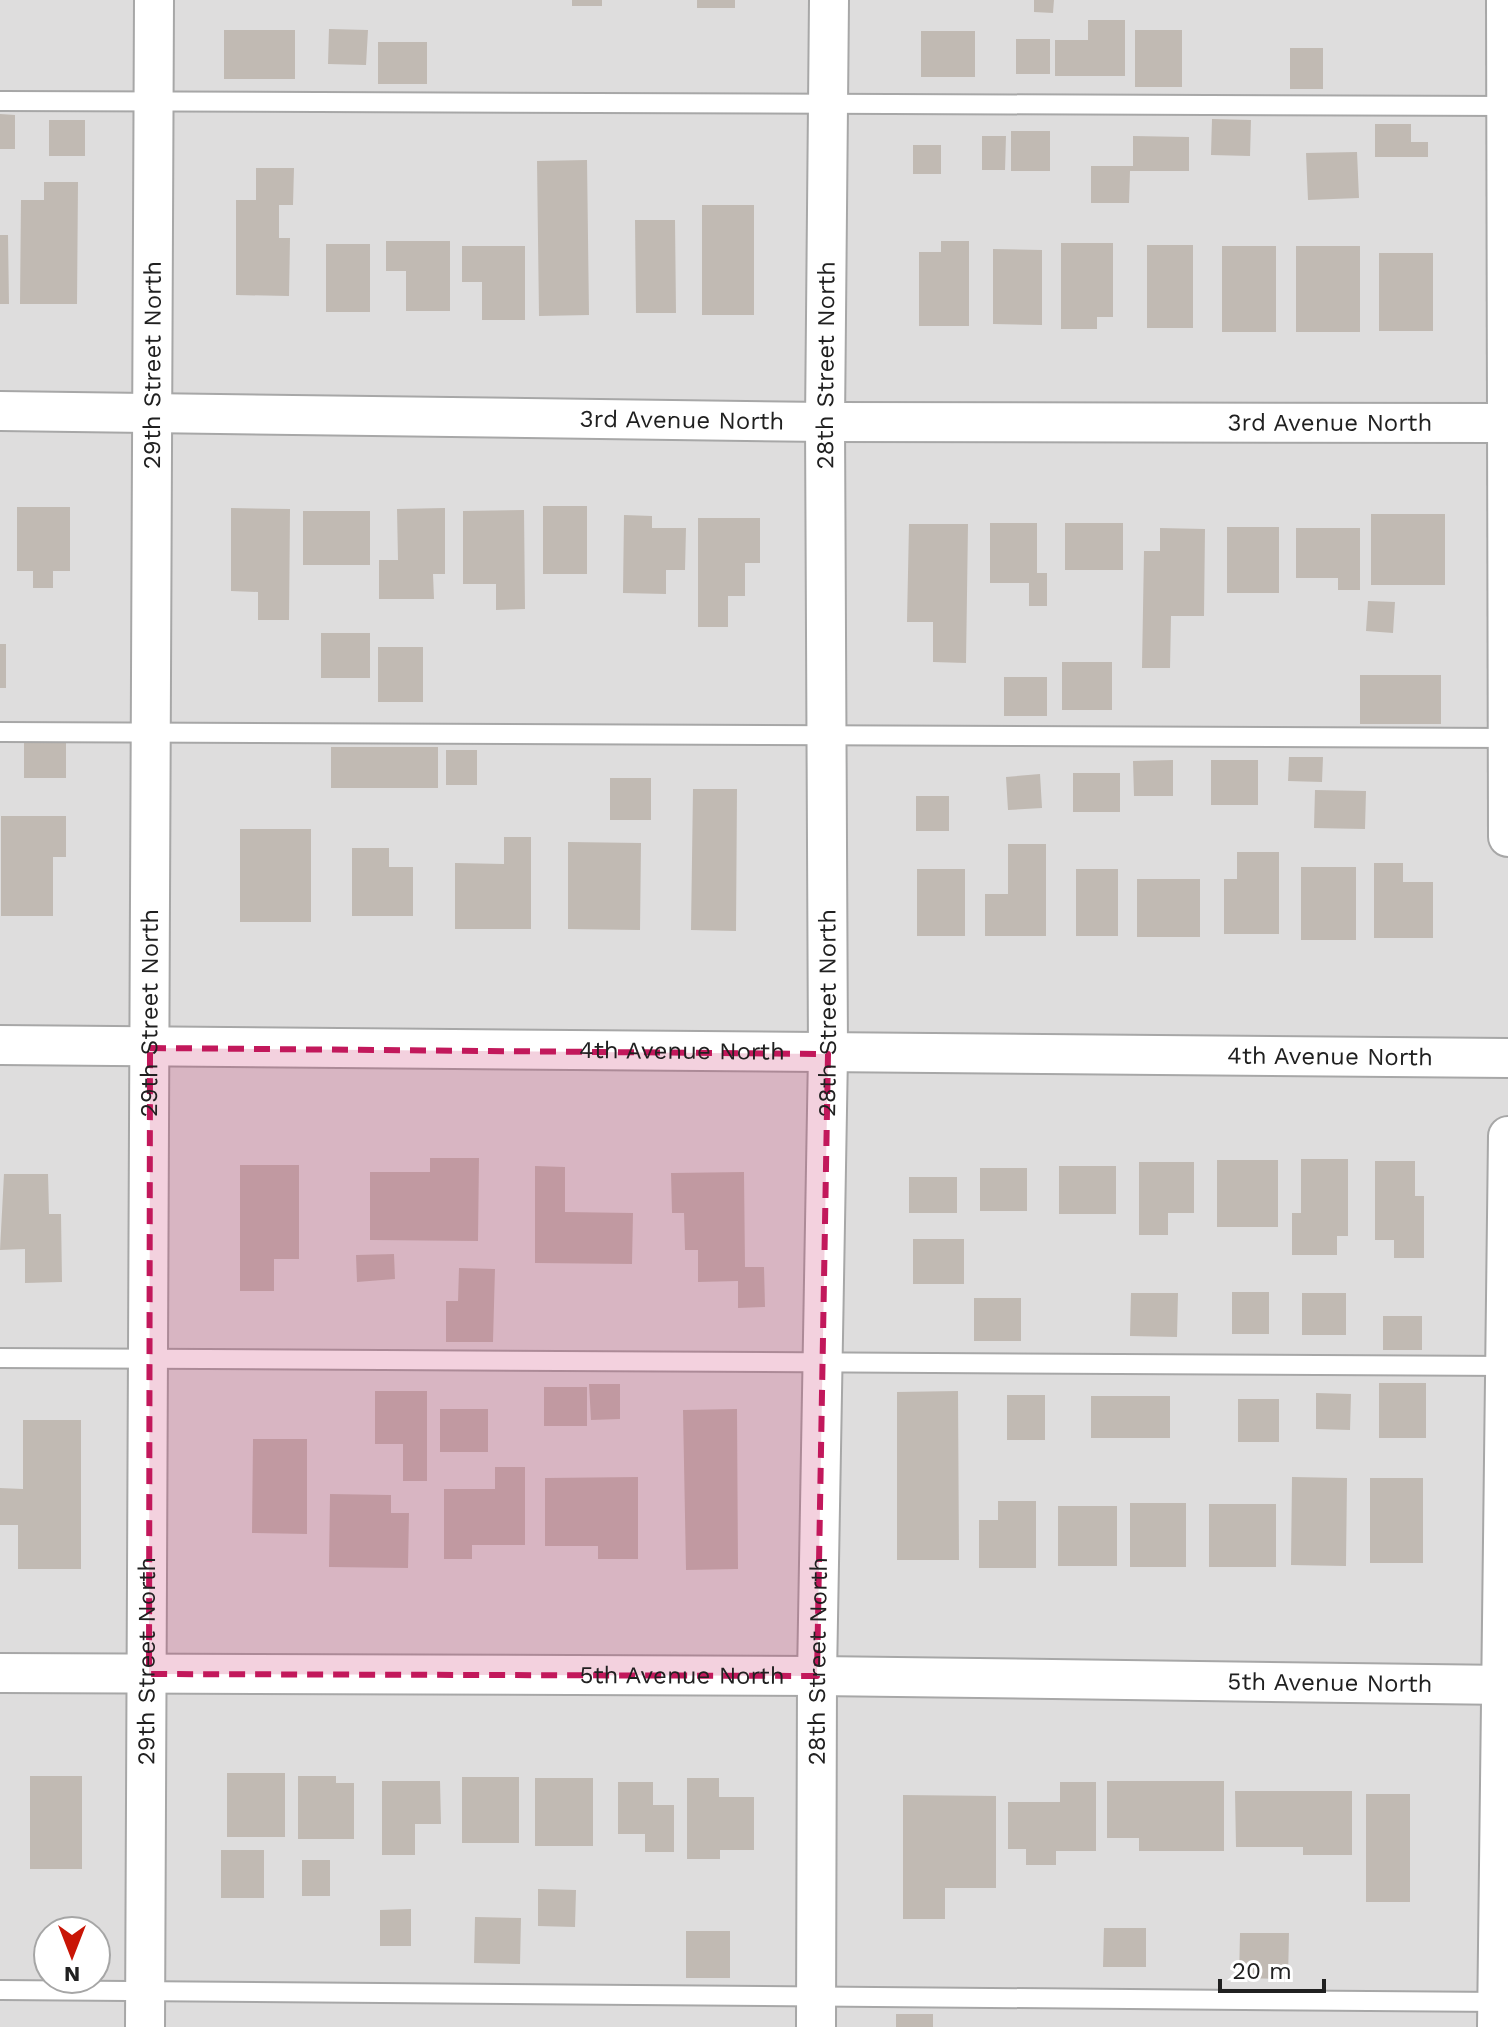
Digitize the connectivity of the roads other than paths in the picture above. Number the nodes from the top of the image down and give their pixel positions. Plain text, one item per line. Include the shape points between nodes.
1 (154, 0) edge
2 (829, 0) edge
3 (1506, 0) edge
4 (0, 101) edge
5 (154, 102) junction
6 (828, 104) junction
7 (1507, 106) edge
8 (0, 411) edge
9 (152, 413) junction
10 (825, 422) junction
11 (1507, 423) edge
12 (0, 732) edge
13 (151, 732) junction
14 (826, 734) junction
15 (1508, 738) edge
16 (1508, 837) edge
17 (0, 1045) edge
18 (150, 1048) junction
19 (828, 1054) junction
20 (1508, 1058) edge
21 (1508, 1136) edge
22 (0, 1358) edge
23 (149, 1359) junction
24 (823, 1360) junction
25 (1506, 1366) edge
26 (0, 1673) edge
27 (149, 1674) junction
28 (817, 1676) junction
29 (1504, 1685) edge
30 (0, 1990) edge
31 (145, 2009) edge
32 (1501, 2010) edge
33 (816, 2013) edge

1 - 5 street, 29th Street North
2 - 6 street, 28th Street North
3 - 7 street
4 - 5 lane
5 - 6 lane
5 - 9 street, 29th Street North
6 - 7 lane
6 - 10 street, 28th Street North
7 - 11 street
8 - 9 street, 3rd Avenue North
9 - 10 street, 3rd Avenue North
9 - 13 street, 29th Street North
10 - 11 street, 3rd Avenue North
10 - 14 street, 28th Street North
11 - 15 street
12 - 13 lane
13 - 14 lane
13 - 18 street, 29th Street North
14 - 15 lane
14 - 19 street, 28th Street North
15 - 16 street
17 - 18 street, 4th Avenue North
18 - 19 street, 4th Avenue North
18 - 23 street, 29th Street North
19 - 20 street, 4th Avenue North
19 - 24 street, 28th Street North
21 - 25 street
22 - 23 lane
23 - 24 lane
23 - 27 street, 29th Street North
24 - 25 lane
24 - 28 street, 28th Street North
25 - 29 street
26 - 27 street, 5th Avenue North
27 - 28 street, 5th Avenue North
27 - 31 street, 29th Street North
28 - 29 street, 5th Avenue North
28 - 33 street, 28th Street North
29 - 32 street
30 - 31 lane
31 - 33 lane
32 - 33 lane

